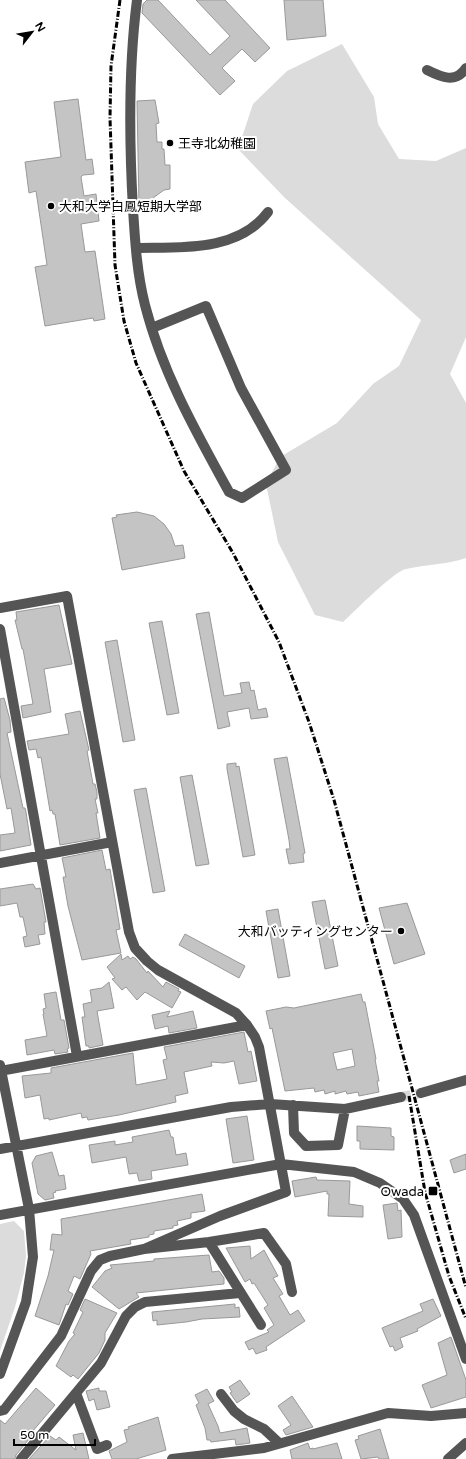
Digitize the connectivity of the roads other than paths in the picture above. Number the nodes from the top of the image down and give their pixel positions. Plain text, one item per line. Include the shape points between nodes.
1 (137, 0) edge
2 (466, 68) edge
3 (427, 70) dead end
4 (268, 212) dead end
5 (136, 248) junction
6 (152, 328) junction
7 (0, 608) edge
8 (0, 629) edge
9 (112, 842) junction
10 (41, 856) junction
11 (0, 863) edge
12 (247, 1025) junction
13 (77, 1056) junction
14 (0, 1069) edge
15 (466, 1080) edge
16 (421, 1093) tunnel mouth
17 (401, 1098) tunnel mouth
18 (270, 1104) junction
19 (293, 1105) junction
20 (345, 1109) junction
21 (15, 1146) junction
22 (0, 1149) edge
23 (281, 1164) junction
24 (29, 1209) junction
25 (0, 1215) edge
26 (209, 1242) junction
27 (144, 1249) junction
28 (292, 1292) dead end
29 (240, 1293) junction
30 (261, 1325) dead end
31 (466, 1359) edge
32 (0, 1374) edge
33 (76, 1393) junction
34 (221, 1394) dead end
35 (0, 1411) edge
36 (466, 1413) edge
37 (279, 1443) junction
38 (466, 1443) edge
39 (107, 1445) dead end
40 (21, 1459) edge
41 (172, 1459) edge
42 (448, 1459) edge

1 - 5 street via 132,34 129,99
2 - 3 street via 456,77 449,78
4 - 5 street via 260,223 237,237 205,245
5 - 6 street via 140,284
6 - 6 street via 180,399 229,492 242,498 286,470 240,388 206,306
7 - 9 street via 67,596
8 - 10 street
9 - 10 street
9 - 12 street via 129,932 135,948 158,970 236,1013
10 - 11 street
10 - 13 street
12 - 13 street
12 - 18 street via 259,1047
13 - 14 street
14 - 21 street
15 - 16 street
17 - 20 street
18 - 19 street
18 - 21 street via 231,1107
18 - 23 street
19 - 20 street
19 - 20 street via 294,1133 306,1146 338,1145
21 - 22 street
21 - 24 street
23 - 24 street
23 - 27 street via 286,1192 220,1216
23 - 31 street via 354,1172 380,1183 403,1199 414,1214
24 - 25 street
24 - 32 street via 33,1257 30,1283 26,1302
26 - 27 street
26 - 28 street via 264,1233 286,1264
26 - 29 street
27 - 35 street via 100,1260 91,1271 62,1336 4,1410
29 - 30 street
29 - 33 street via 145,1302 135,1307 126,1316 101,1363
33 - 39 street via 97,1449
33 - 40 street
34 - 37 street via 244,1420 264,1429
36 - 37 street via 431,1416 388,1413
37 - 41 street via 264,1448
38 - 42 street

